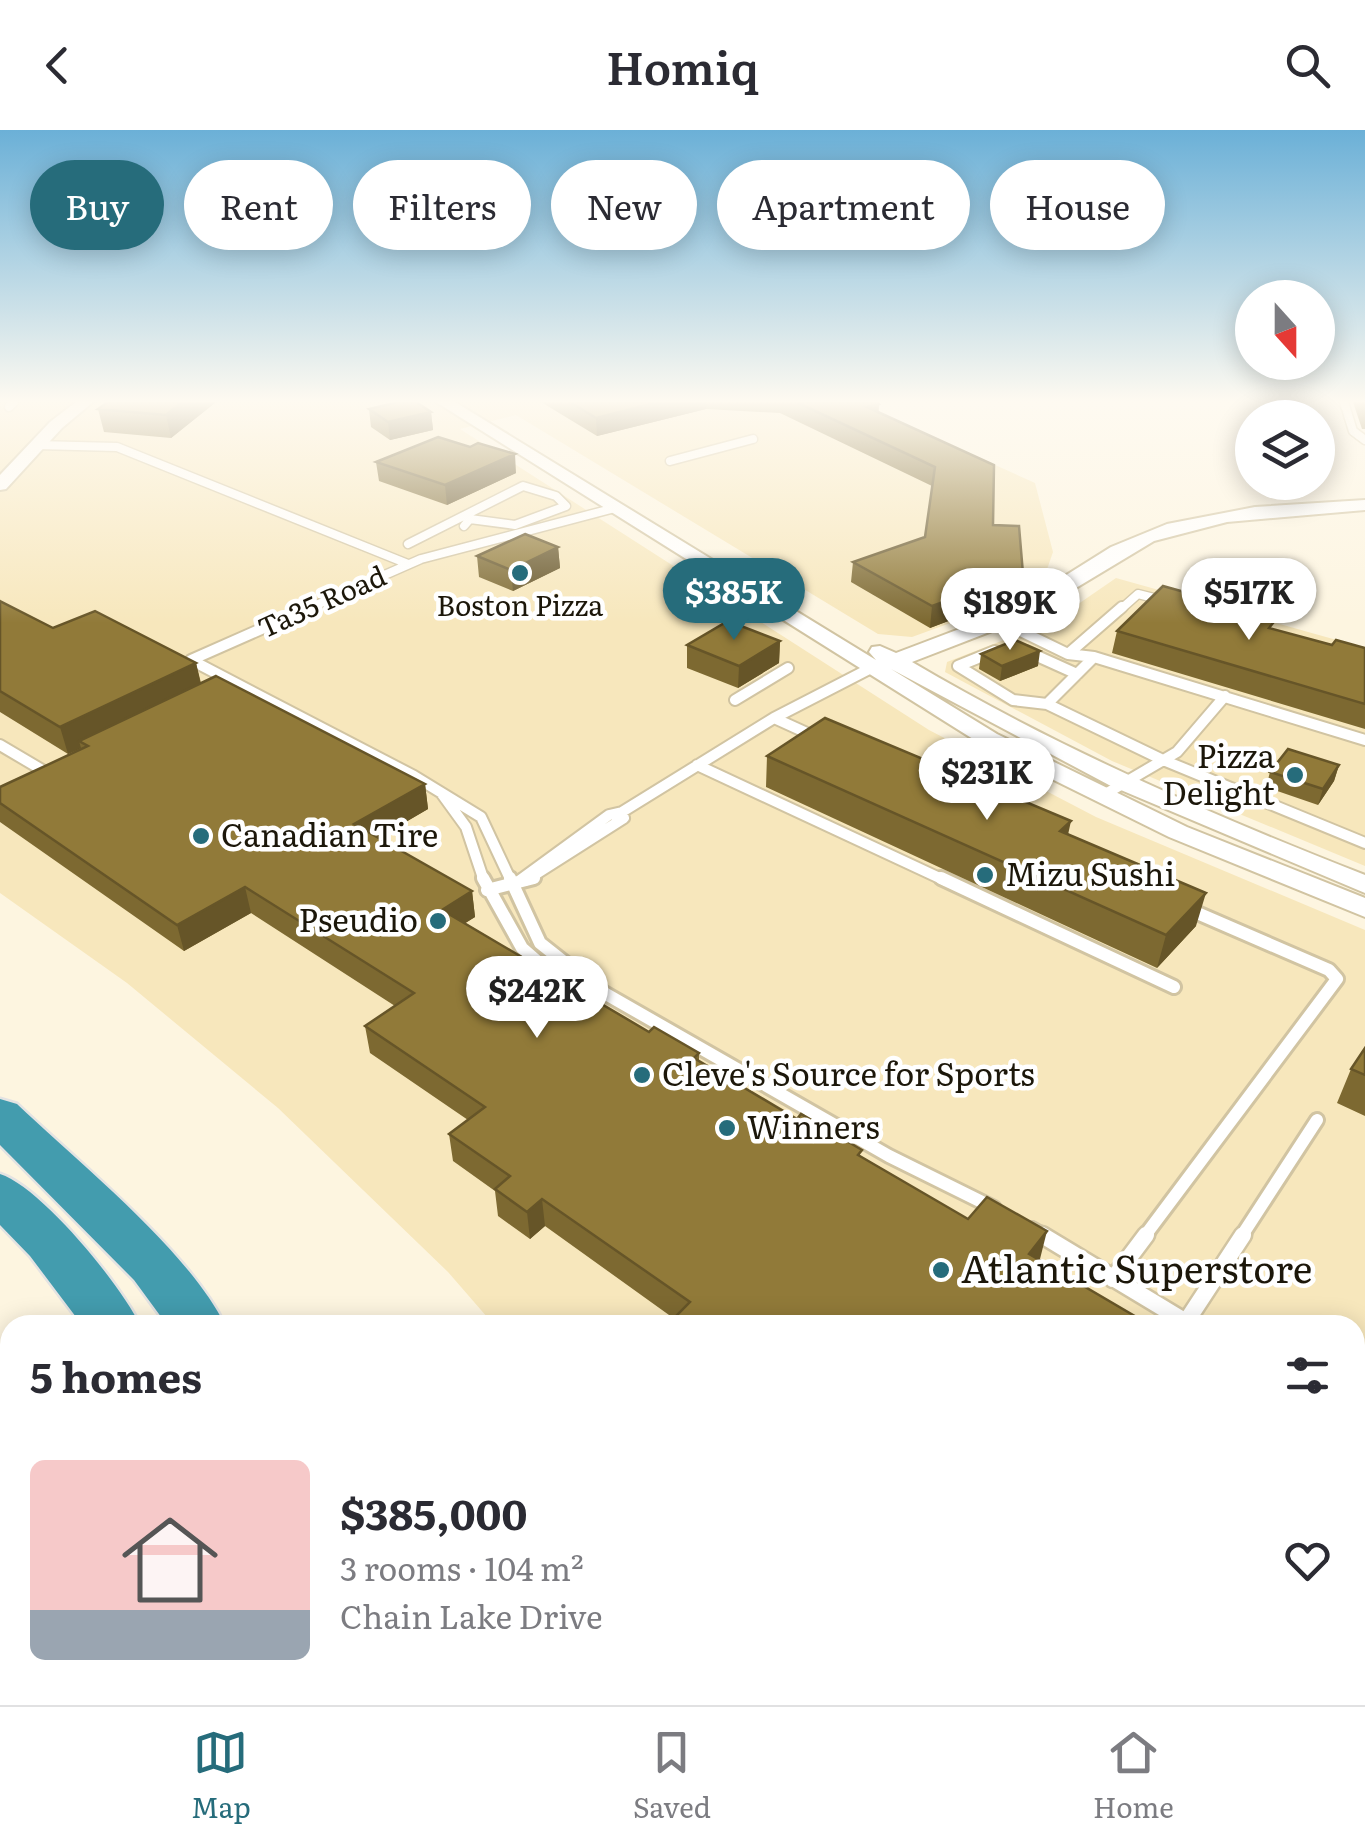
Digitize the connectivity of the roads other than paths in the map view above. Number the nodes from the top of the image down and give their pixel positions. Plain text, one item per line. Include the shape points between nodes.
1 (188, 476) edge
2 (573, 476) edge
3 (581, 476) edge
4 (625, 505) junction
5 (1365, 506) edge
6 (464, 526) dead end
7 (408, 544) dead end
8 (408, 564) junction
9 (1176, 604) edge
10 (1002, 622) junction
11 (1068, 654) junction
12 (1094, 657) junction
13 (894, 660) junction
14 (788, 668) dead end
15 (871, 668) junction
16 (1077, 674) junction
17 (234, 684) junction
18 (217, 692) edge
19 (1225, 696) junction
20 (735, 700) dead end
21 (1046, 704) junction
22 (774, 718) junction
23 (1365, 740) edge
24 (826, 742) edge
25 (0, 744) edge
26 (1163, 760) junction
27 (696, 765) junction
28 (66, 766) edge
29 (49, 774) junction
30 (32, 782) edge
31 (1122, 784) junction
32 (442, 794) junction
33 (1100, 796) junction
34 (1365, 843) edge
35 (516, 882) junction
36 (1365, 885) edge
37 (487, 890) junction
38 (1172, 902) edge
39 (1365, 908) edge
40 (1174, 986) dead end
41 (599, 990) junction
42 (0, 1116) edge
43 (1316, 1120) dead end
44 (0, 1194) edge
45 (1113, 1280) junction
46 (106, 1315) edge
47 (192, 1315) edge
48 (1173, 1315) edge
49 (1194, 1315) edge

1 - 8 lane, Ta35 Road
2 - 4 street
3 - 4 street
4 - 8 lane
4 - 13 street
4 - 15 street
5 - 10 street via 1250,513 1164,531 1109,554 1048,599
6 - 7 lane via 470,519 515,526 566,506 523,486
8 - 17 lane, Ta35 Road via 190,660
9 - 11 lane via 1138,594
10 - 11 lane
10 - 13 street
11 - 12 lane
12 - 16 lane
12 - 19 lane
13 - 15 street
13 - 31 street
14 - 20 lane
15 - 22 lane
15 - 33 street
16 - 21 lane
16 - 21 lane via 1012,644 958,666 1013,700
17 - 18 lane
17 - 32 lane, Ta35 Road
19 - 23 lane
19 - 26 lane
21 - 26 lane
22 - 24 lane
22 - 27 lane
25 - 29 lane
26 - 31 lane
26 - 34 lane
27 - 35 lane via 533,879
27 - 40 lane
28 - 29 lane
29 - 30 lane
31 - 33 lane
31 - 36 street
32 - 35 lane, Ta35 Road via 481,817
32 - 37 lane, Ta35 Road via 466,827
33 - 39 street
35 - 37 lane
35 - 41 lane, Ta35 Road via 540,943
37 - 41 lane, Ta35 Road via 522,948 545,968
38 - 45 lane via 1330,970 1337,979
41 - 45 lane, Ta35 Road
42 - 47 highway via 152,1265
43 - 49 lane
44 - 46 highway
45 - 48 lane, Ta35 Road

